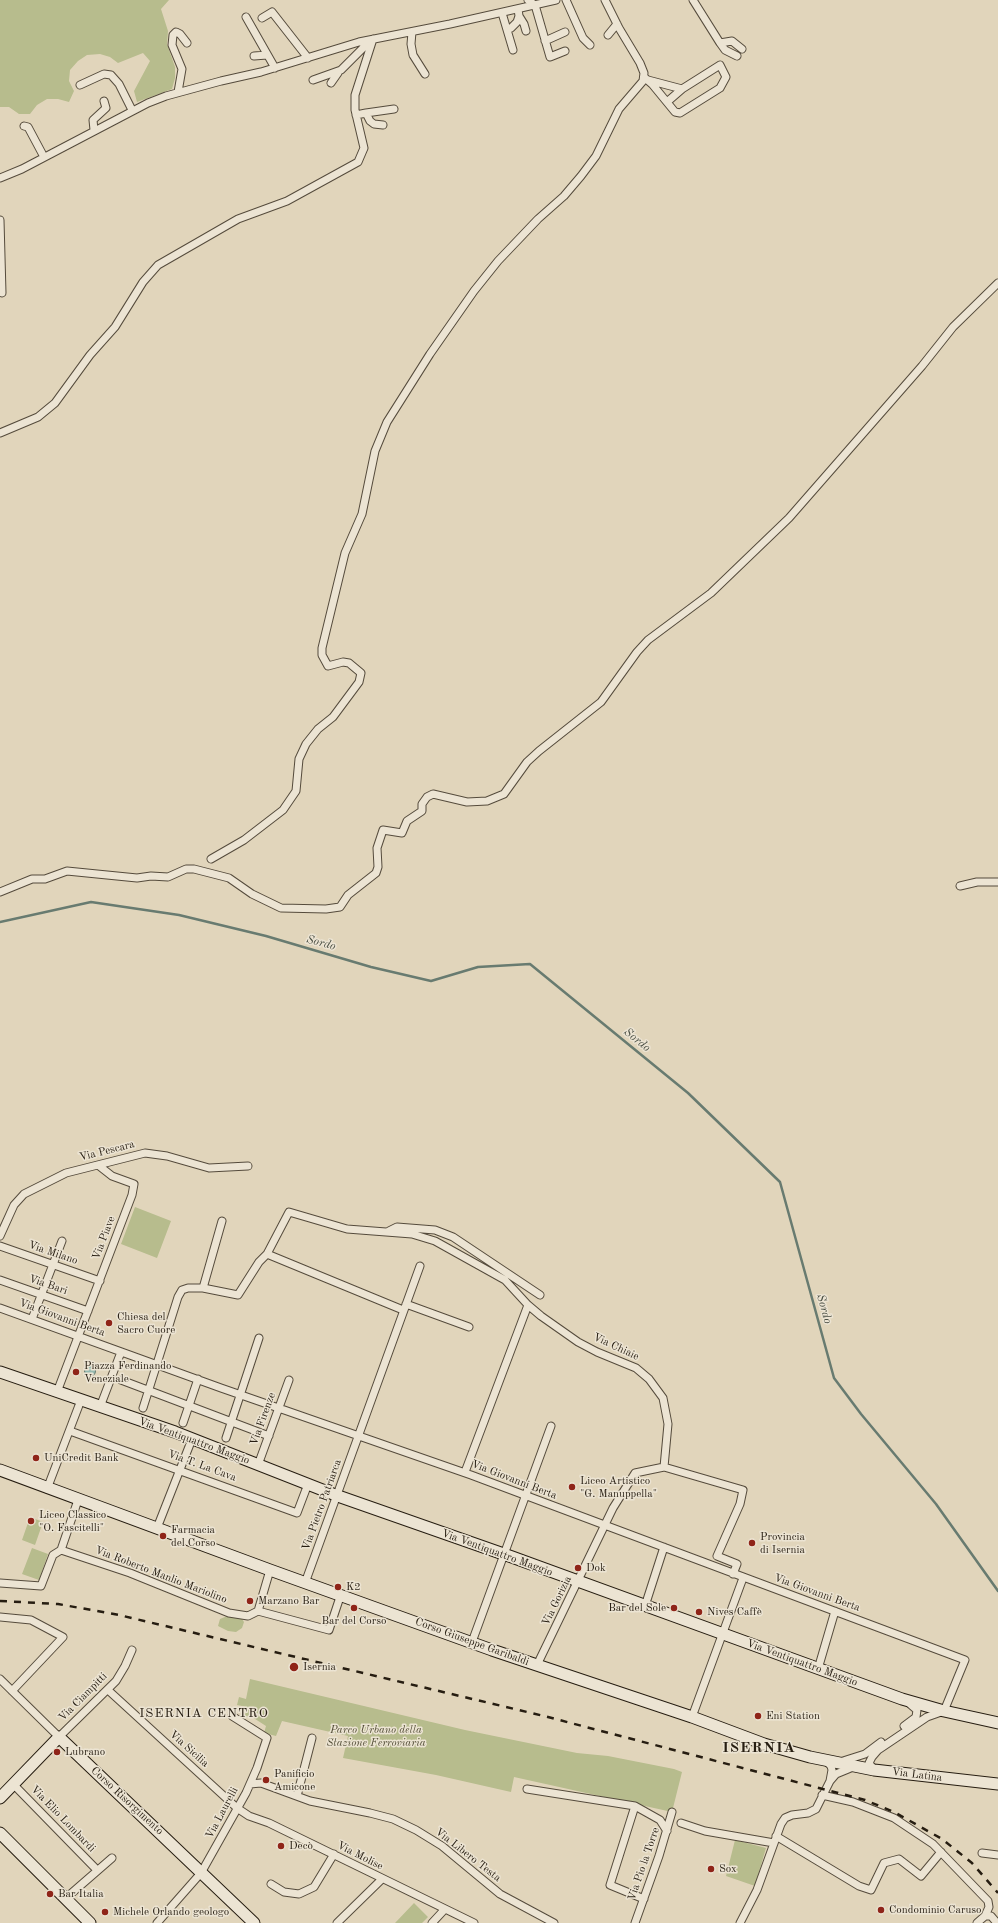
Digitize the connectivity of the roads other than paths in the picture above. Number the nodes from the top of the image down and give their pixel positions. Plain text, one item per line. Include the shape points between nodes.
1 (528, 0) edge
2 (556, 0) edge
3 (566, 0) edge
4 (605, 0) edge
5 (693, 0) edge
6 (535, 5) junction
7 (519, 12) junction
8 (502, 13) junction
9 (246, 17) dead end
10 (262, 18) dead end
11 (617, 24) junction
12 (511, 28) dead end
13 (526, 31) dead end
14 (412, 32) junction
15 (565, 32) dead end
16 (608, 35) dead end
17 (372, 39) junction
18 (545, 41) junction
19 (187, 43) dead end
20 (720, 43) junction
21 (590, 44) dead end
22 (742, 49) dead end
23 (513, 50) dead end
24 (565, 51) dead end
25 (267, 55) junction
26 (254, 56) dead end
27 (737, 56) dead end
28 (308, 58) junction
29 (275, 68) junction
30 (341, 70) junction
31 (425, 74) dead end
32 (646, 79) junction
33 (313, 80) dead end
34 (331, 82) dead end
35 (80, 85) dead end
36 (682, 89) junction
37 (178, 92) junction
38 (104, 101) dead end
39 (667, 102) junction
40 (394, 109) dead end
41 (132, 110) junction
42 (366, 113) junction
43 (356, 115) junction
44 (383, 125) dead end
45 (24, 126) dead end
46 (94, 130) junction
47 (44, 157) junction
48 (0, 178) edge
49 (0, 220) edge
50 (998, 283) edge
51 (2, 293) dead end
52 (0, 433) edge
53 (211, 859) dead end
54 (998, 882) edge
55 (960, 886) dead end
56 (0, 892) edge
57 (98, 1165) junction
58 (248, 1166) dead end
59 (222, 1221) dead end
60 (389, 1231) junction
61 (0, 1236) edge
62 (62, 1241) dead end
63 (0, 1246) edge
64 (266, 1254) junction
65 (53, 1264) junction
66 (420, 1266) dead end
67 (0, 1280) edge
68 (100, 1281) junction
69 (203, 1288) junction
70 (42, 1295) junction
71 (540, 1295) dead end
72 (528, 1305) junction
73 (404, 1307) junction
74 (0, 1308) edge
75 (88, 1311) junction
76 (32, 1319) junction
77 (469, 1327) dead end
78 (79, 1336) junction
79 (259, 1338) dead end
80 (120, 1352) junction
81 (156, 1364) junction
82 (0, 1372) edge
83 (198, 1379) junction
84 (121, 1380) dead end
85 (289, 1380) dead end
86 (148, 1390) junction
87 (56, 1392) junction
88 (240, 1394) junction
89 (81, 1400) junction
90 (189, 1406) junction
91 (100, 1407) junction
92 (279, 1407) junction
93 (143, 1408) dead end
94 (231, 1421) junction
95 (183, 1423) dead end
96 (551, 1426) dead end
97 (70, 1431) junction
98 (359, 1435) junction
99 (269, 1436) junction
100 (226, 1438) dead end
101 (192, 1439) junction
102 (258, 1465) junction
103 (664, 1467) junction
104 (0, 1470) edge
105 (180, 1470) junction
106 (465, 1472) junction
107 (308, 1484) junction
108 (47, 1489) junction
109 (338, 1496) junction
110 (526, 1496) junction
111 (78, 1500) junction
112 (605, 1524) junction
113 (157, 1528) junction
114 (664, 1547) junction
115 (61, 1550) junction
116 (505, 1555) junction
117 (270, 1570) junction
118 (733, 1574) junction
119 (743, 1578) junction
120 (578, 1582) junction
121 (0, 1583) edge
122 (305, 1583) junction
123 (342, 1596) junction
124 (645, 1606) junction
125 (258, 1611) junction
126 (835, 1611) junction
127 (0, 1617) edge
128 (722, 1634) junction
129 (472, 1642) junction
130 (132, 1650) dead end
131 (537, 1666) junction
132 (818, 1669) junction
133 (0, 1679) edge
134 (108, 1690) junction
135 (12, 1691) junction
136 (902, 1699) junction
137 (944, 1711) junction
138 (232, 1716) dead end
139 (692, 1717) junction
140 (998, 1723) edge
141 (59, 1737) junction
142 (312, 1738) dead end
143 (824, 1760) junction
144 (837, 1762) junction
145 (859, 1766) junction
146 (874, 1770) junction
147 (830, 1781) junction
148 (13, 1784) junction
149 (250, 1784) junction
150 (998, 1784) edge
151 (527, 1789) dead end
152 (822, 1795) junction
153 (297, 1796) junction
154 (0, 1798) edge
155 (635, 1806) junction
156 (237, 1808) junction
157 (672, 1812) dead end
158 (681, 1823) dead end
159 (667, 1831) junction
160 (0, 1833) edge
161 (775, 1839) junction
162 (941, 1852) junction
163 (982, 1853) dead end
164 (334, 1854) junction
165 (998, 1855) edge
166 (112, 1858) dead end
167 (97, 1870) junction
168 (201, 1873) junction
169 (382, 1879) junction
170 (271, 1884) dead end
171 (66, 1898) junction
172 (644, 1899) junction
173 (445, 1909) junction
174 (985, 1916) junction
175 (247, 1921) edge
176 (90, 1923) edge
177 (158, 1923) edge
178 (338, 1923) edge
179 (432, 1923) edge
180 (474, 1923) edge
181 (554, 1923) edge
182 (635, 1923) edge
183 (740, 1923) edge
184 (977, 1923) edge
185 (997, 1923) edge

1 - 6 street
2 - 6 street
3 - 21 street via 583,38
4 - 11 street
5 - 20 street
6 - 7 street
6 - 18 street
7 - 8 street
7 - 12 street via 517,22
7 - 13 street
8 - 14 street
8 - 23 street
9 - 25 street
10 - 28 street via 272,12
11 - 16 street
11 - 32 street via 640,63
14 - 17 street
14 - 31 street via 413,55
15 - 18 street
17 - 28 street
17 - 30 street
17 - 43 street via 355,94
18 - 24 street via 550,57
19 - 37 street via 180,34 176,32 173,35 172,45 182,70
20 - 22 street via 732,42
20 - 27 street via 725,50
25 - 26 street
25 - 29 street
28 - 29 street
29 - 37 street
30 - 33 street
30 - 34 street
32 - 36 street
32 - 39 street
32 - 53 street via 619,109 596,156 564,196 538,219 479,285 430,354 387,422 375,451 362,514 345,553 322,648 322,655 328,666 349,663 361,674 359,682 333,717 306,744 300,759 296,791 283,810 244,840
35 - 41 street via 104,74 111,75
36 - 39 street
36 - 39 street via 720,65 726,77 720,88 680,113 675,112
37 - 41 street
38 - 46 street via 106,108 93,120
40 - 42 street
41 - 46 street
42 - 43 street
42 - 44 street via 374,124
43 - 52 street via 364,148 358,162 287,201 238,219 158,265 143,282 115,327 90,355 55,403 38,416
45 - 47 street via 28,127
46 - 47 street
47 - 48 street
49 - 51 street
50 - 56 street via 953,327 789,518 711,593 648,640 601,702 527,762 504,794 487,801 467,802 433,794 427,797 422,804 422,811 407,821 402,833 383,830 377,848 376,873 348,895 340,907 281,908 252,894 229,878 194,868 168,877 137,878 68,871 45,879 32,879
54 - 55 street via 977,882
57 - 58 street, Via Pescara via 145,1153 167,1156 208,1168
57 - 61 street, Via Pescara via 66,1173 24,1194 14,1205
57 - 68 street, Via Piave via 112,1176 134,1184
59 - 69 street
60 - 64 street via 347,1229 289,1212
60 - 71 street via 397,1227 435,1230 454,1237
60 - 72 street, Via Chiaie via 435,1241 463,1255 505,1280
62 - 65 street
63 - 65 street, Via Milano
64 - 69 street via 238,1295
64 - 73 street
65 - 68 street, Via Milano
65 - 70 street
66 - 73 street, Via Pietro Patriarca
67 - 70 street, Via Bari
68 - 75 street, Via Piave
69 - 81 street via 182,1290
70 - 75 street, Via Bari
70 - 76 street
72 - 103 street, Via Chiaie via 578,1342 636,1368 649,1379 663,1398 668,1424
72 - 106 street
73 - 77 street
73 - 98 street, Via Pietro Patriarca
74 - 76 street, Via Giovanni Berta
75 - 78 street, Via Piave
76 - 78 street, Via Giovanni Berta
78 - 80 street, Via Giovanni Berta
78 - 87 street, Via Piave
79 - 88 street
80 - 81 street, Via Giovanni Berta
80 - 91 street
81 - 83 street, Via Giovanni Berta
81 - 86 street
82 - 87 main road, Via Ventiquattro Maggio
83 - 88 street, Via Giovanni Berta
83 - 90 street
84 - 86 street
85 - 92 street, Via Firenze
86 - 90 street
86 - 93 street
87 - 89 main road, Via Ventiquattro Maggio
88 - 92 street, Via Giovanni Berta
88 - 94 street
89 - 91 main road, Via Ventiquattro Maggio
89 - 97 street
90 - 94 street
90 - 95 street
91 - 101 main road, Via Ventiquattro Maggio
92 - 98 street, Via Giovanni Berta
92 - 99 street, Via Firenze
94 - 99 street
94 - 100 street
96 - 110 street
97 - 105 street, Via T. La Cava
97 - 108 street
98 - 106 street, Via Giovanni Berta
98 - 109 street, Via Pietro Patriarca
99 - 102 street, Via Firenze
101 - 102 main road, Via Ventiquattro Maggio
101 - 105 street
102 - 107 main road, Via Ventiquattro Maggio
103 - 112 street, Via Gorizia via 635,1473
103 - 118 street via 744,1490 717,1556 737,1564
104 - 108 main road, Corso Giuseppe Garibaldi
105 - 107 street, Via T. La Cava via 297,1513
105 - 113 street
106 - 110 street, Via Giovanni Berta
107 - 109 main road, Via Ventiquattro Maggio
108 - 111 main road, Corso Giuseppe Garibaldi
109 - 116 main road, Via Ventiquattro Maggio
109 - 122 street, Via Pietro Patriarca
110 - 112 street, Via Giovanni Berta
110 - 116 street
111 - 113 main road, Corso Giuseppe Garibaldi
111 - 115 street
112 - 114 street, Via Giovanni Berta
112 - 120 street, Via Gorizia
113 - 117 main road, Corso Giuseppe Garibaldi
114 - 118 street, Via Giovanni Berta
114 - 124 street
115 - 121 street via 53,1555 41,1586
115 - 125 street, Via Roberto Manlio Mariolino via 130,1573 229,1613 248,1616
116 - 120 main road, Via Ventiquattro Maggio
116 - 129 street
117 - 122 main road, Corso Giuseppe Garibaldi
117 - 125 street
118 - 119 street, Via Giovanni Berta
119 - 126 street, Via Giovanni Berta
119 - 128 street
120 - 124 main road, Via Ventiquattro Maggio
120 - 131 street, Via Gorizia
122 - 123 main road, Corso Giuseppe Garibaldi
123 - 125 street via 329,1630
123 - 129 main road, Corso Giuseppe Garibaldi
124 - 128 main road, Via Ventiquattro Maggio
126 - 132 street
126 - 137 street, Via Giovanni Berta via 965,1660
127 - 135 street via 31,1620 63,1638
128 - 132 main road, Via Ventiquattro Maggio
128 - 139 street
129 - 131 main road, Corso Giuseppe Garibaldi
130 - 134 street, Via Ciampitti via 125,1666
131 - 139 main road, Corso Giuseppe Garibaldi
132 - 136 main road, Via Ventiquattro Maggio
133 - 135 street, Corso Risorgimento
134 - 141 street, Via Ciampitti
134 - 156 street, Via Sicilia
135 - 141 street, Corso Risorgimento
136 - 137 main road, Via Ventiquattro Maggio
136 - 144 street, Corso Giuseppe Garibaldi via 914,1706 917,1710 916,1717 865,1754
137 - 140 main road, Via Ventiquattro Maggio
137 - 146 street via 927,1717 878,1750 870,1763
138 - 149 street, Via Laurelli via 267,1738
139 - 143 main road, Corso Giuseppe Garibaldi via 764,1744
141 - 148 main road
141 - 168 main road, Corso Risorgimento
142 - 153 street
143 - 144 main road, Corso Giuseppe Garibaldi
143 - 147 street via 831,1766
144 - 145 main road, Via Latina
145 - 146 main road, Via Latina
145 - 147 street via 836,1774
146 - 150 main road, Via Latina
147 - 152 street
148 - 154 main road
148 - 167 street, Via Elio Lombardi
149 - 153 street, Via Libero Testa via 261,1783
149 - 156 street, Via Laurelli
151 - 155 street
152 - 161 street via 816,1810 785,1818
152 - 162 street via 853,1802 894,1818
153 - 181 street, Via Libero Testa via 310,1801 370,1812 416,1830 442,1846 500,1894
155 - 159 street via 660,1820
155 - 172 street via 610,1885
156 - 164 street, Via Molise via 249,1816
156 - 168 street, Via Laurelli
157 - 159 street, Via Pio la Torre
158 - 161 street via 705,1831
159 - 172 street, Via Pio la Torre
160 - 171 main road
161 - 162 street via 859,1886 871,1890 884,1863 899,1859 921,1876
161 - 183 street via 757,1890
162 - 174 street via 988,1901 989,1907
163 - 165 street
164 - 169 street, Via Molise
164 - 170 street via 314,1887 304,1892 284,1892
166 - 167 street
167 - 171 street
168 - 175 main road, Corso Risorgimento
168 - 177 street, Via Laurelli
169 - 173 street, Via Molise
169 - 178 street
171 - 176 main road
172 - 182 street, Via Pio la Torre
173 - 179 street
173 - 180 street, Via Molise
174 - 184 street
174 - 185 street via 991,1916

